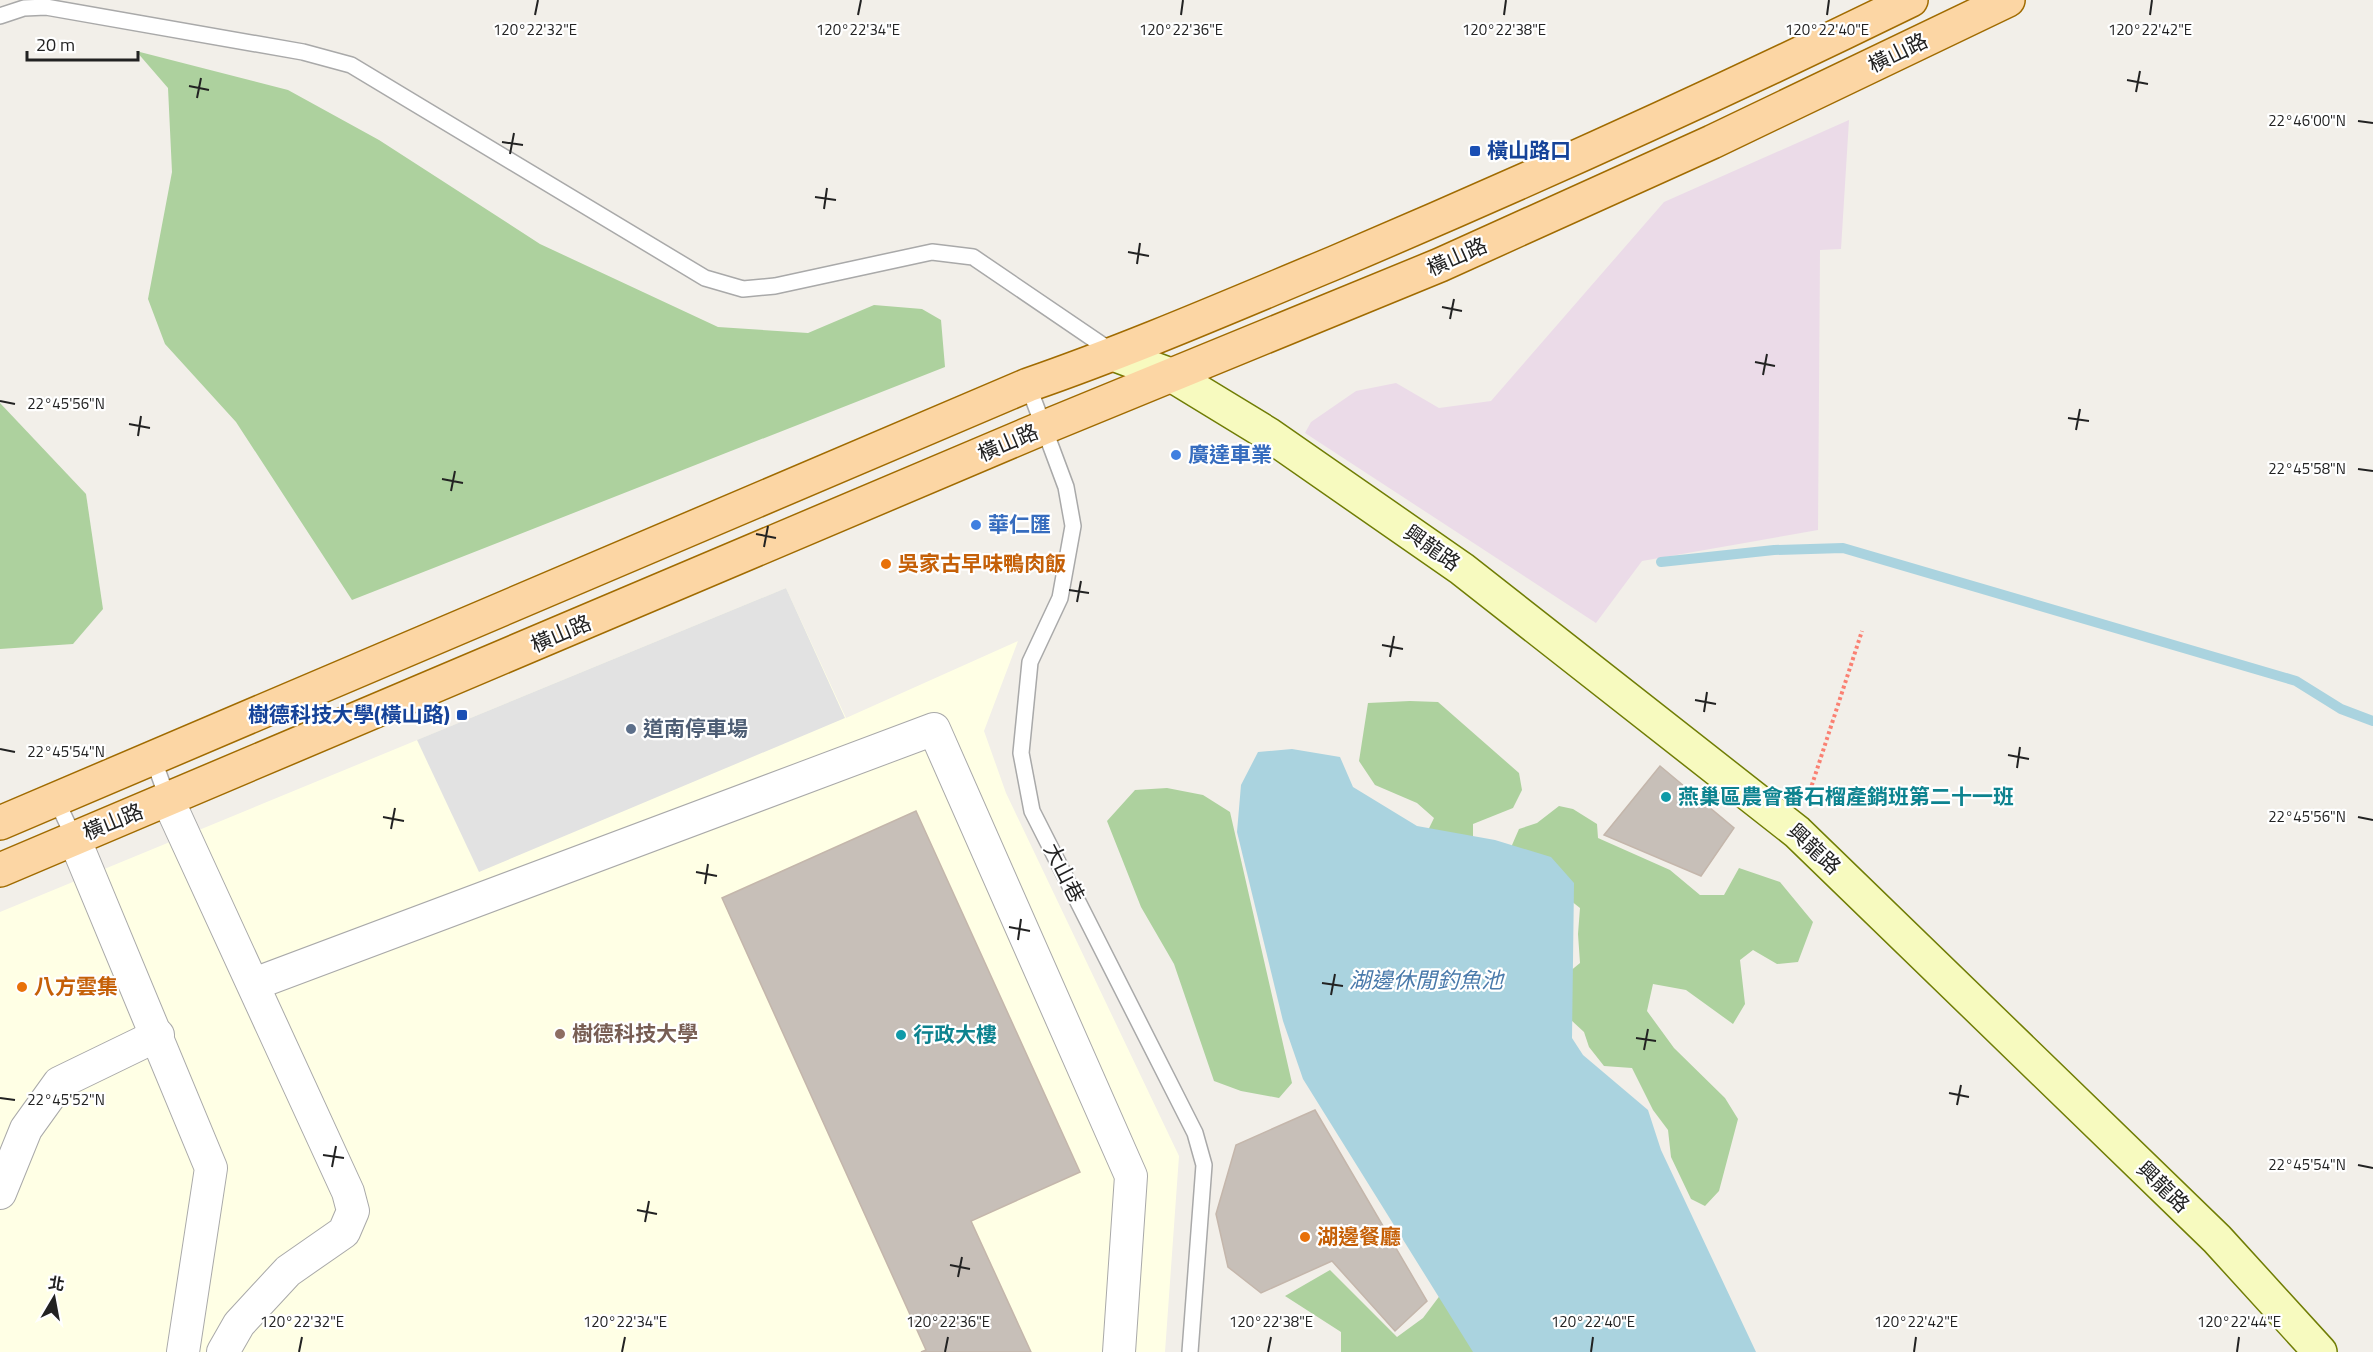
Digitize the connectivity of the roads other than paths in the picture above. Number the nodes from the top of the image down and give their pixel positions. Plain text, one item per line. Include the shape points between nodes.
1 (1911, 0) edge
2 (2008, 0) edge
3 (0, 16) edge
4 (1116, 355) junction
5 (1173, 376) junction
6 (1028, 386) junction
7 (1046, 427) junction
8 (153, 758) junction
9 (56, 800) junction
10 (168, 800) junction
11 (0, 823) edge
12 (74, 838) junction
13 (0, 870) edge
14 (254, 984) junction
15 (158, 1035) junction
16 (0, 1193) edge
17 (183, 1352) edge
18 (223, 1352) edge
19 (1119, 1352) edge
20 (1190, 1352) edge
21 (2320, 1352) edge

1 - 4 main road, 橫山路 via 1716,95
2 - 5 main road, 橫山路 via 1712,142 1462,255
3 - 4 lane via 24,8 46,7 303,52 351,65 705,278 743,290 932,252 973,257
4 - 5 street, 興龍路
4 - 6 main road, 橫山路
5 - 7 main road, 橫山路
5 - 21 street, 興龍路 via 1268,434 1462,569 1797,832 2217,1239
6 - 7 lane, 大山巷
6 - 8 main road, 橫山路
7 - 10 main road, 橫山路
7 - 20 lane, 大山巷 via 1066,487 1073,526 1060,598 1030,662 1021,753 1032,811 1195,1133 1204,1165
8 - 9 main road, 橫山路
8 - 10 lane
9 - 11 main road, 橫山路
9 - 12 lane
10 - 12 main road, 橫山路
10 - 14 street
12 - 13 main road, 橫山路
12 - 15 street
14 - 18 street via 348,1192 353,1212 344,1233 288,1271 239,1324
14 - 19 street via 934,729 1131,1176
15 - 16 street via 59,1083 26,1130
15 - 17 street via 211,1168

